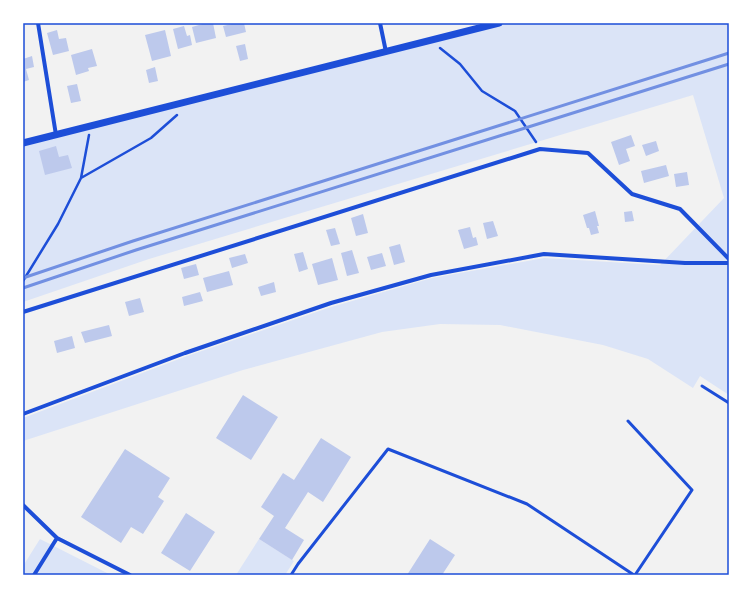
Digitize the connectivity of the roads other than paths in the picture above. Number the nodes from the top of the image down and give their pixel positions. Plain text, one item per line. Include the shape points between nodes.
1 (38, 23) edge
2 (380, 23) edge
3 (499, 23) edge
4 (386, 52) junction
5 (56, 134) junction
6 (23, 143) edge
7 (729, 260) edge
8 (729, 263) edge
9 (23, 312) edge
10 (702, 386) dead end
11 (729, 403) edge
12 (23, 414) edge
13 (628, 421) dead end
14 (23, 505) edge
15 (57, 538) junction
16 (34, 575) edge
17 (130, 575) edge
18 (291, 575) edge
19 (634, 575) edge

1 - 5 street
2 - 4 street
3 - 4 street
4 - 5 street
5 - 6 street
7 - 9 street via 680,209 632,194 588,153 540,149
8 - 12 street via 685,263 544,254 431,275 331,303 221,340
10 - 11 lane
13 - 19 lane via 692,490
14 - 15 street
15 - 16 street
15 - 17 street
18 - 19 lane via 388,449 527,504

